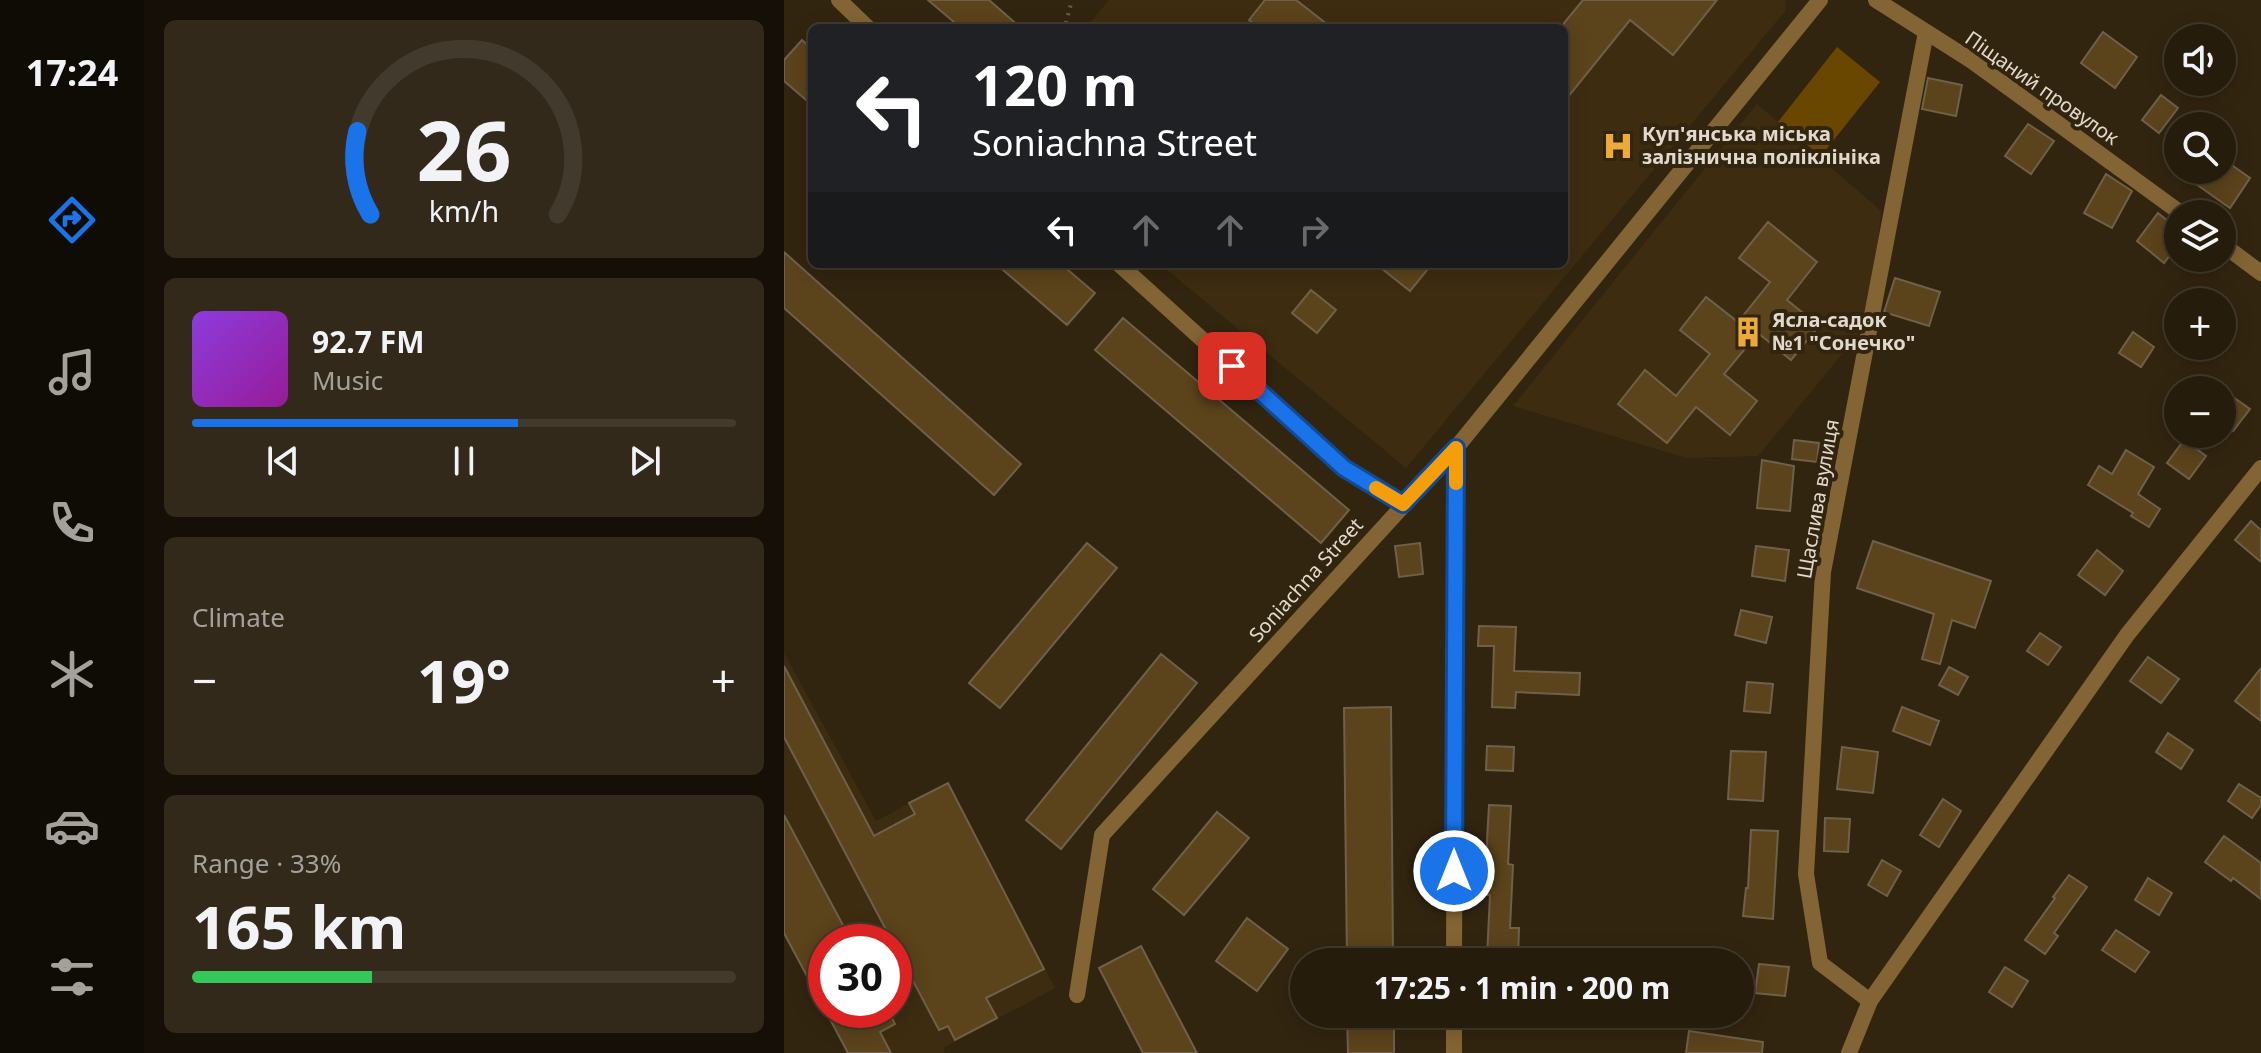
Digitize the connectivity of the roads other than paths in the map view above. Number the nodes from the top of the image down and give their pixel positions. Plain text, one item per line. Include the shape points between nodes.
1 (839, 0) edge
2 (1820, 0) edge
3 (1876, 0) edge
4 (864, 24) edge
5 (1926, 32) junction
6 (2164, 201) edge
7 (2236, 254) edge
8 (1123, 268) edge
9 (2261, 273) edge
10 (1456, 448) junction
11 (2261, 468) edge
12 (1403, 504) junction
13 (1454, 948) edge
14 (1077, 995) dead end
15 (1870, 1001) junction
16 (1454, 1028) edge
17 (1454, 1053) edge
18 (1849, 1053) edge

1 - 4 street
2 - 10 street, Soniachna Street
3 - 5 street, Піщаний провулок
5 - 6 street, Піщаний провулок
5 - 15 street, Щаслива вулиця via 1822,588 1806,874 1820,963
7 - 9 street
8 - 12 street via 1344,468
10 - 12 street, Soniachna Street
10 - 13 street
11 - 15 street via 2127,635
12 - 14 street, Soniachna Street via 1102,835
15 - 18 street
16 - 17 street

